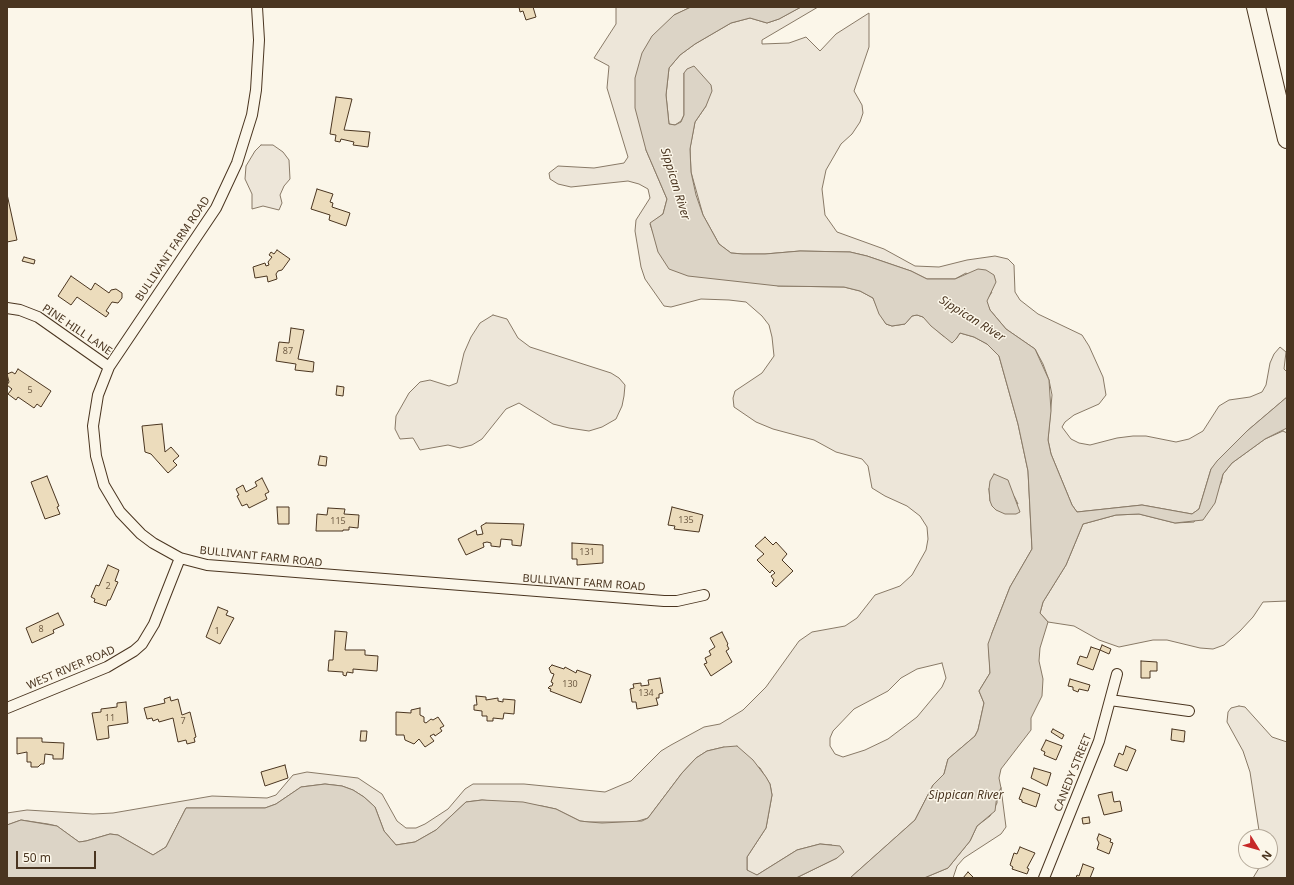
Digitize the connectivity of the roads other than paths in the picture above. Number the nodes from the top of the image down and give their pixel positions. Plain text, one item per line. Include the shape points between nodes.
1 (257, 7) edge
2 (1256, 7) edge
3 (1287, 139) edge
4 (7, 308) edge
5 (109, 367) junction
6 (180, 558) junction
7 (704, 595) dead end
8 (1117, 674) dead end
9 (1110, 700) junction
10 (7, 708) edge
11 (1189, 711) dead end
12 (1044, 878) edge

1 - 5 street, BULLIVANT FARM ROAD via 260,40 256,90 237,163 216,208
2 - 3 highway
4 - 5 street, PINE HILL LANE via 38,317
5 - 6 street, BULLIVANT FARM ROAD via 98,395 93,426 96,456 104,485 120,512 130,523 153,543
6 - 7 street, BULLIVANT FARM ROAD via 221,567 664,601 678,601
6 - 10 street, WEST RIVER ROAD via 154,624 142,644 134,651 107,667
8 - 9 street, CANEDY STREET
9 - 11 street
9 - 12 street, CANEDY STREET via 1099,741

